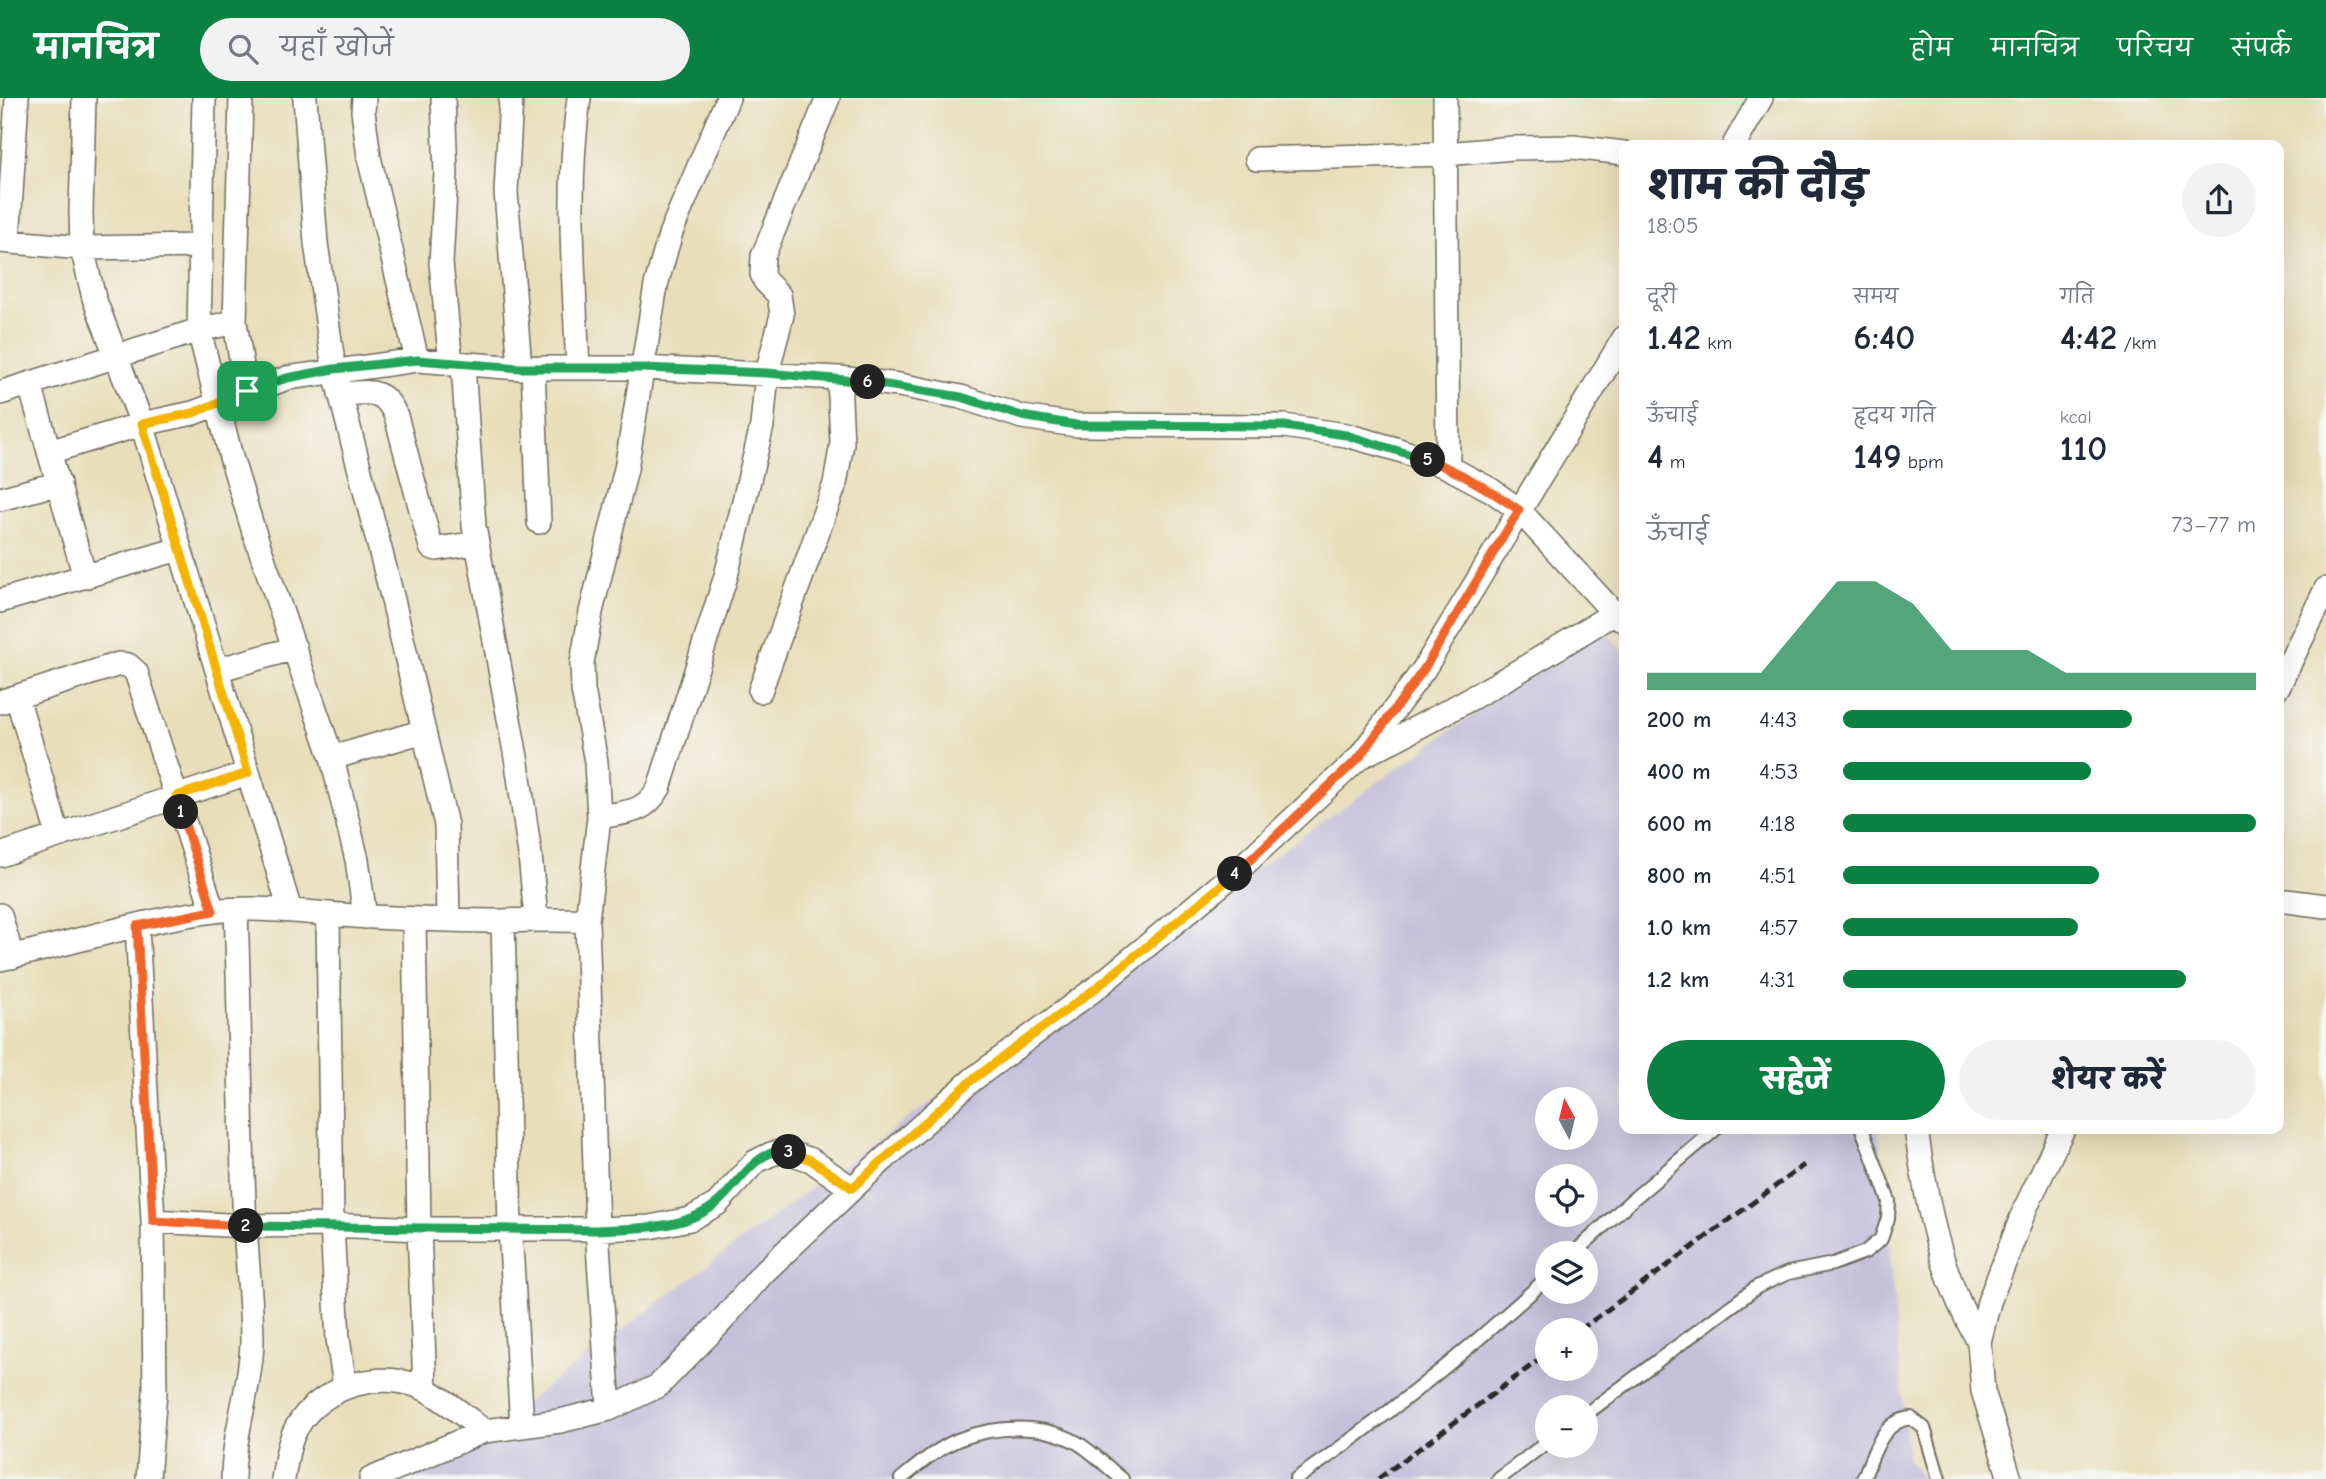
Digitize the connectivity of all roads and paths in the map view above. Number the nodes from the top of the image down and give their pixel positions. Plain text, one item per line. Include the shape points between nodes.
1 (17, 98) edge
2 (85, 98) edge
3 (204, 98) edge
4 (241, 98) edge
5 (305, 98) edge
6 (364, 98) edge
7 (443, 98) edge
8 (511, 98) edge
9 (579, 98) edge
10 (727, 98) edge
11 (828, 98) edge
12 (1445, 98) edge
13 (1761, 98) edge
14 (1737, 140) edge
15 (1619, 152) edge
16 (1446, 153) junction
17 (1257, 159) dead end
18 (4, 241) edge
19 (201, 246) junction
20 (82, 248) junction
21 (235, 322) junction
22 (199, 330) junction
23 (1619, 346) edge
24 (116, 356) junction
25 (417, 360) junction
26 (457, 364) junction
27 (526, 368) junction
28 (578, 368) junction
29 (643, 368) junction
30 (334, 369) junction
31 (767, 373) junction
32 (839, 378) junction
33 (30, 385) junction
34 (247, 391) junction
35 (0, 393) edge
36 (340, 394) junction
37 (217, 403) junction
38 (142, 424) junction
39 (50, 452) junction
40 (1448, 467) junction
41 (59, 483) junction
42 (0, 499) edge
43 (1519, 510) junction
44 (539, 522) dead end
45 (477, 543) junction
46 (179, 549) junction
47 (85, 577) junction
48 (2326, 589) edge
49 (0, 601) edge
50 (1619, 617) edge
51 (295, 648) junction
52 (217, 670) junction
53 (2284, 675) edge
54 (760, 691) dead end
55 (9, 700) edge
56 (424, 731) junction
57 (332, 758) junction
58 (1359, 758) junction
59 (248, 773) junction
60 (176, 796) junction
61 (599, 817) junction
62 (58, 835) junction
63 (0, 855) edge
64 (2284, 902) edge
65 (2326, 906) edge
66 (290, 910) junction
67 (224, 911) junction
68 (0, 915) edge
69 (328, 916) junction
70 (365, 917) junction
71 (536, 918) junction
72 (414, 919) junction
73 (448, 920) junction
74 (503, 921) junction
75 (587, 921) junction
76 (137, 926) junction
77 (6, 958) edge
78 (1711, 1134) edge
79 (1864, 1134) edge
80 (1917, 1134) edge
81 (2061, 1134) edge
82 (852, 1188) junction
83 (153, 1221) junction
84 (245, 1226) junction
85 (332, 1226) junction
86 (419, 1229) junction
87 (510, 1229) junction
88 (597, 1230) junction
89 (1587, 1241) edge
90 (1535, 1289) edge
91 (1979, 1342) junction
92 (345, 1387) junction
93 (425, 1389) junction
94 (1598, 1405) edge
95 (609, 1409) junction
96 (522, 1426) junction
97 (484, 1431) junction
98 (1535, 1451) edge
99 (148, 1479) edge
100 (233, 1479) edge
101 (282, 1479) edge
102 (371, 1479) edge
103 (901, 1479) edge
104 (1122, 1479) edge
105 (1296, 1479) edge
106 (1499, 1479) edge
107 (1863, 1479) edge
108 (1938, 1479) edge
109 (2010, 1479) edge

1 - 18 street
2 - 20 street
3 - 19 street
4 - 21 street
5 - 30 street via 316,243
6 - 25 street via 369,158
7 - 26 street via 446,173 441,263
8 - 27 street via 506,192
9 - 28 street via 571,217
10 - 29 street via 671,232 656,285
11 - 31 street via 763,256 762,274 782,303
12 - 16 street
13 - 14 street
15 - 16 street via 1573,147
16 - 17 street
16 - 40 street
18 - 20 street
19 - 20 street
19 - 22 street
20 - 24 street via 94,298
21 - 22 street
21 - 34 street
22 - 24 street
22 - 37 street
23 - 43 street
24 - 33 street
24 - 38 street
25 - 26 street
25 - 30 street
26 - 27 street
26 - 45 street
27 - 28 street
27 - 44 street
28 - 29 street
29 - 31 street
29 - 61 street via 626,469 582,663
30 - 34 street
30 - 36 street
31 - 32 street
31 - 61 street via 762,426 726,576 659,788 642,808
32 - 40 street via 961,397 1022,416 1076,425 1284,426 1346,435
32 - 54 street via 842,443 835,484
33 - 35 street
33 - 39 street
34 - 37 street
36 - 45 street via 374,393 390,403 431,547
36 - 56 street
37 - 38 street
37 - 51 street via 253,529
38 - 39 street
38 - 46 street
39 - 41 street
40 - 43 street
41 - 42 street
41 - 47 street
43 - 50 street
43 - 58 street via 1424,669
45 - 71 street via 517,763
46 - 47 street
46 - 52 street
47 - 49 street
48 - 53 street
50 - 58 street
51 - 52 street
51 - 57 street
52 - 59 street
55 - 60 street via 128,665 136,673
55 - 62 street
56 - 57 street
56 - 73 street via 446,825
57 - 70 street via 357,860
58 - 82 street via 1235,873 1096,988 972,1080
59 - 60 street
59 - 66 street
60 - 62 street
60 - 67 street
61 - 75 street
62 - 63 street
64 - 65 street
66 - 67 street
66 - 69 street
67 - 76 street
67 - 84 street
68 - 77 street
69 - 70 street
69 - 85 street
70 - 72 street
71 - 74 street
71 - 75 street
72 - 73 street
72 - 86 street
73 - 74 street
74 - 87 street
75 - 88 street
76 - 77 street
76 - 83 street
78 - 89 lane
79 - 94 lane via 1889,1201 1881,1238 1865,1252 1787,1273 1757,1287
80 - 91 street via 1934,1232 1949,1282
81 - 91 street via 2025,1209 1989,1302
82 - 88 street via 811,1160 783,1151 755,1163 717,1204 690,1219
82 - 95 street via 764,1272 658,1386
83 - 84 street
83 - 99 street via 155,1392
84 - 85 street
84 - 100 street via 252,1345
85 - 86 street
85 - 92 street
86 - 87 street
86 - 93 street
87 - 88 street
87 - 96 street
88 - 95 street
90 - 105 lane via 1422,1387
91 - 109 street via 1983,1391
92 - 93 street via 369,1381
92 - 101 street via 319,1401 297,1426
93 - 97 street
95 - 96 street
96 - 97 street
97 - 102 street
98 - 106 lane
103 - 104 lane via 958,1440 1003,1429 1040,1429 1076,1442
107 - 108 lane via 1885,1431 1898,1419 1911,1418 1924,1428

